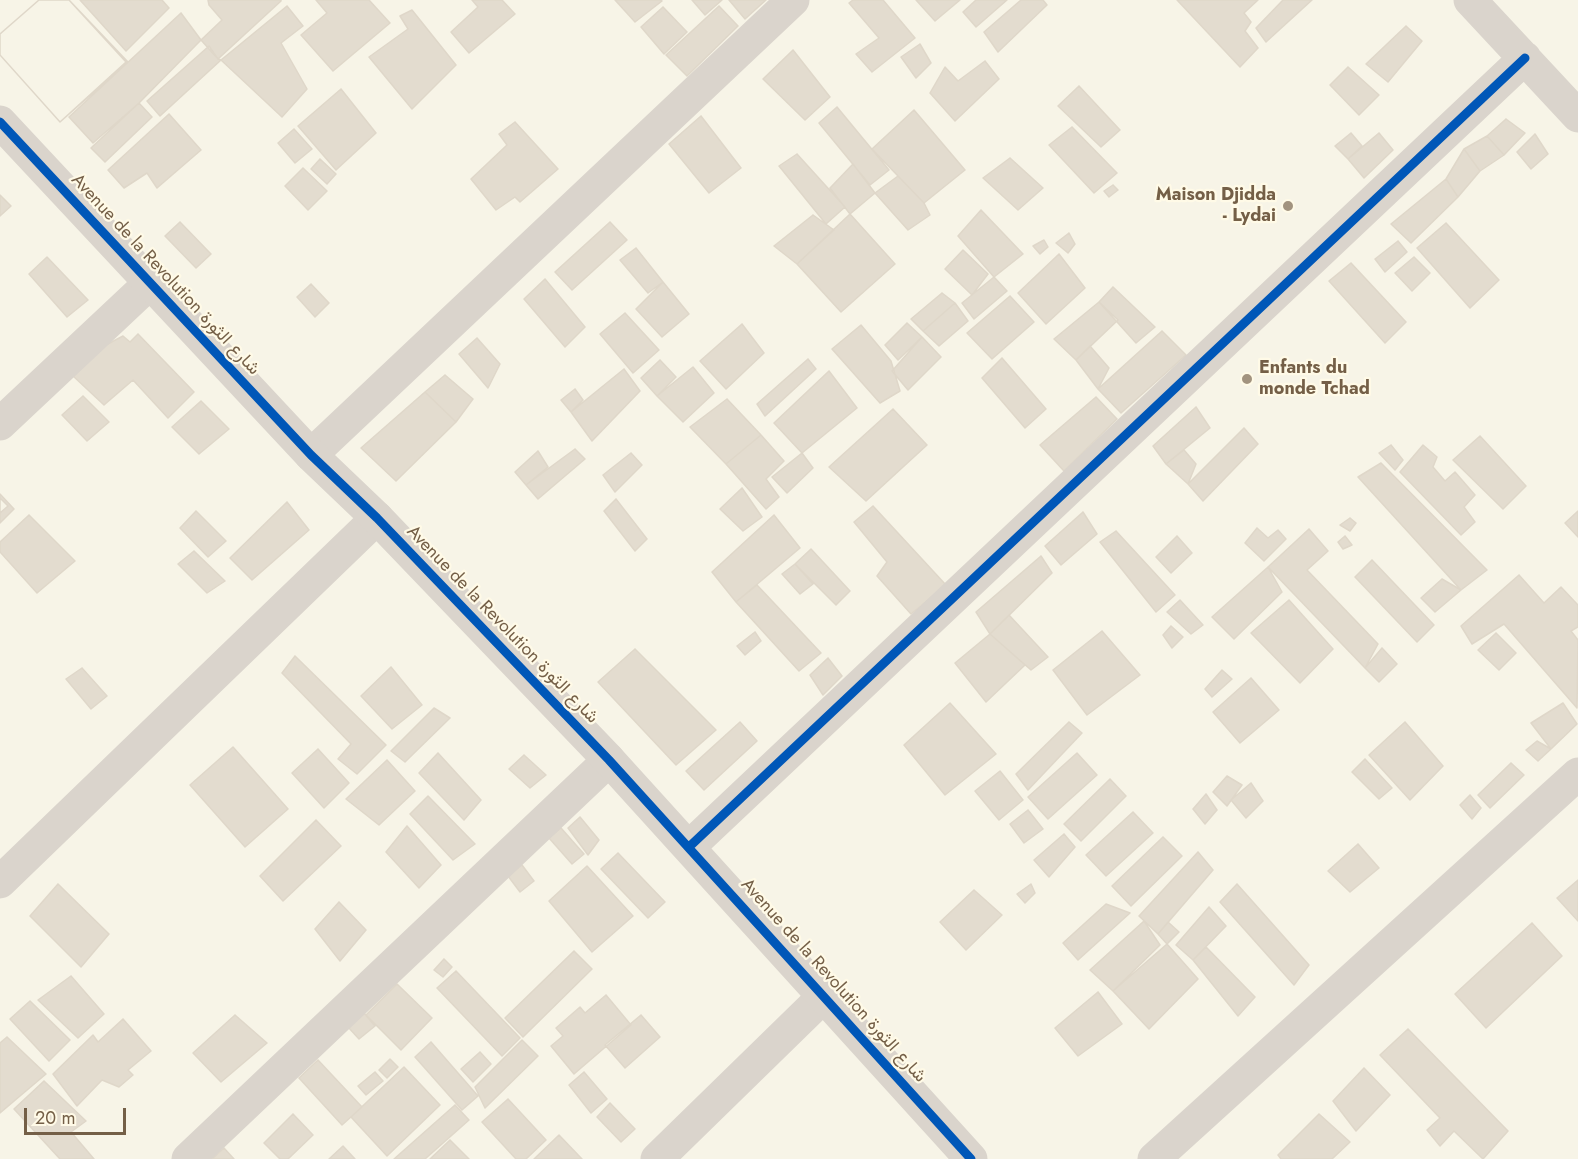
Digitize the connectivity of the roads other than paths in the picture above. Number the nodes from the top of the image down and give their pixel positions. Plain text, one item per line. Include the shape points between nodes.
1 (793, 0) edge
2 (1470, 0) edge
3 (1525, 58) junction
4 (1578, 116) edge
5 (0, 122) edge
6 (150, 283) junction
7 (0, 424) edge
8 (311, 455) junction
9 (376, 518) junction
10 (609, 760) junction
11 (1578, 774) edge
12 (689, 847) junction
13 (0, 882) edge
14 (824, 996) junction
15 (188, 1159) edge
16 (657, 1159) edge
17 (971, 1159) edge
18 (1154, 1159) edge

1 - 8 street
2 - 3 street
3 - 4 street
3 - 12 street
5 - 6 street, Avenue de la Revolution شارع الثورة
6 - 7 street
6 - 8 street, Avenue de la Revolution شارع الثورة
8 - 9 street, Avenue de la Revolution شارع الثورة
9 - 10 street, Avenue de la Revolution شارع الثورة
9 - 13 street
10 - 12 street, Avenue de la Revolution شارع الثورة
10 - 15 street
11 - 18 street
12 - 14 street, Avenue de la Revolution شارع الثورة
14 - 16 street
14 - 17 street, Avenue de la Revolution شارع الثورة

